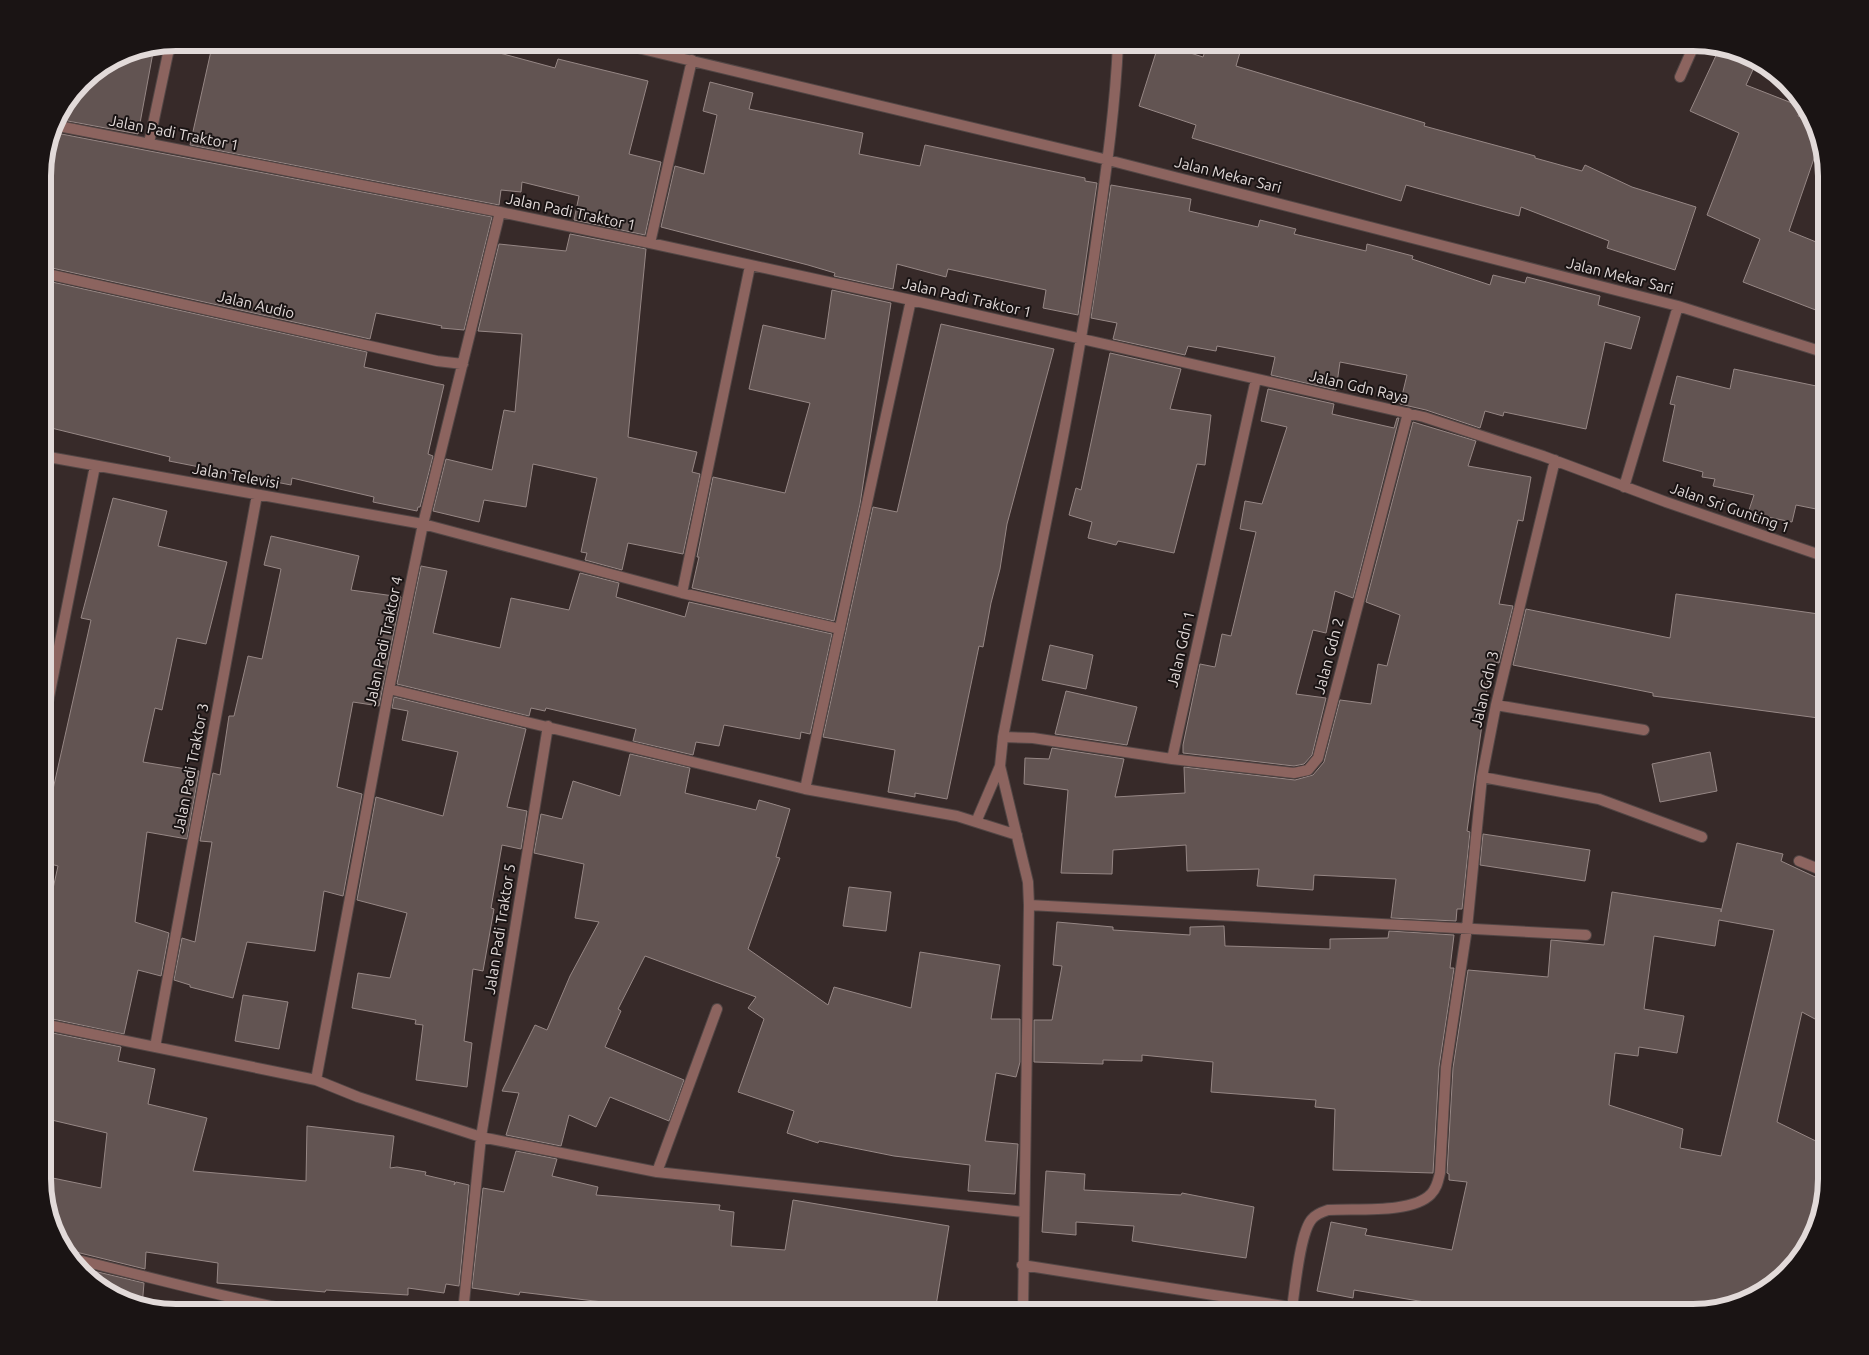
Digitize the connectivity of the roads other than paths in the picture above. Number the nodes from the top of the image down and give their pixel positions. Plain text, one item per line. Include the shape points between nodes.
1 (1118, 51) edge
2 (1691, 51) edge
3 (168, 52) edge
4 (658, 52) edge
5 (692, 60) junction
6 (1680, 77) dead end
7 (62, 127) edge
8 (149, 143) junction
9 (1108, 160) junction
10 (500, 212) junction
11 (650, 243) junction
12 (750, 266) junction
13 (52, 275) edge
14 (911, 300) junction
15 (1678, 306) junction
16 (1081, 339) junction
17 (1818, 350) edge
18 (463, 364) junction
19 (1256, 379) junction
20 (1408, 413) junction
21 (52, 458) edge
22 (1555, 460) junction
23 (95, 466) junction
24 (1624, 487) junction
25 (257, 495) junction
26 (423, 524) junction
27 (1818, 554) edge
28 (682, 593) junction
29 (840, 629) junction
30 (52, 682) edge
31 (389, 689) junction
32 (1496, 705) junction
33 (548, 726) junction
34 (1644, 730) dead end
35 (1003, 737) junction
36 (1172, 760) junction
37 (1000, 766) junction
38 (1482, 778) junction
39 (805, 789) junction
40 (976, 822) junction
41 (1017, 835) junction
42 (1702, 838) dead end
43 (1799, 861) dead end
44 (1818, 869) edge
45 (1029, 905) junction
46 (1467, 928) junction
47 (1586, 934) dead end
48 (717, 1009) dead end
49 (52, 1026) edge
50 (155, 1047) junction
51 (316, 1080) junction
52 (481, 1137) junction
53 (657, 1172) junction
54 (1024, 1212) junction
55 (82, 1261) edge
56 (1022, 1264) junction
57 (256, 1304) edge
58 (464, 1304) edge
59 (1022, 1304) edge
60 (1267, 1304) edge
61 (1293, 1304) edge

1 - 9 street
2 - 6 street
3 - 8 street
4 - 5 street, Jalan Mekar Sari
5 - 9 street, Jalan Mekar Sari
5 - 11 street
7 - 8 street, Jalan Padi Traktor 1
8 - 10 street, Jalan Padi Traktor 1
9 - 15 street, Jalan Mekar Sari
9 - 16 street
10 - 11 street, Jalan Padi Traktor 1
10 - 18 street, Jalan Padi Traktor 4
11 - 12 street, Jalan Padi Traktor 1
12 - 14 street, Jalan Padi Traktor 1
12 - 28 street
13 - 18 street, Jalan Audio
14 - 16 street, Jalan Padi Traktor 1
14 - 29 street
15 - 17 street, Jalan Mekar Sari
15 - 24 street
16 - 19 street, Jalan Gdn Raya
16 - 35 street
18 - 26 street, Jalan Padi Traktor 4
19 - 20 street, Jalan Gdn Raya
19 - 36 street, Jalan Gdn 1
20 - 22 street, Jalan Gdn Raya
20 - 36 street, Jalan Gdn 2 via 1320,753 1313,765 1308,770 1294,773
21 - 23 street, Jalan Televisi
22 - 24 street, Jalan Gdn Raya
22 - 32 street, Jalan Gdn 3
23 - 25 street, Jalan Televisi
23 - 30 street
24 - 27 street, Jalan Sri Gunting 1
25 - 26 street, Jalan Televisi
25 - 50 street, Jalan Padi Traktor 3
26 - 28 street, Jalan Televisi
26 - 31 street, Jalan Padi Traktor 4
28 - 29 street, Jalan Televisi
29 - 39 street
31 - 33 street
31 - 51 street, Jalan Padi Traktor 4
32 - 34 street
32 - 38 street, Jalan Gdn 3
33 - 39 street
33 - 52 street, Jalan Padi Traktor 5
35 - 36 street via 1033,738
35 - 37 street
37 - 40 street
37 - 41 street
38 - 42 street via 1599,799
38 - 46 street, Jalan Gdn 3
39 - 40 street
40 - 41 street
41 - 45 street via 1028,882
43 - 44 street
45 - 46 street
45 - 54 street
46 - 47 street
46 - 61 street, Jalan Gdn 3 via 1446,1067 1437,1185 1421,1202 1318,1213 1310,1220 1304,1235
48 - 53 street
49 - 50 street
50 - 51 street
51 - 52 street
52 - 53 street
52 - 58 street, Jalan Padi Traktor 5
53 - 54 street
54 - 56 street
55 - 57 street
56 - 59 street
56 - 60 street

